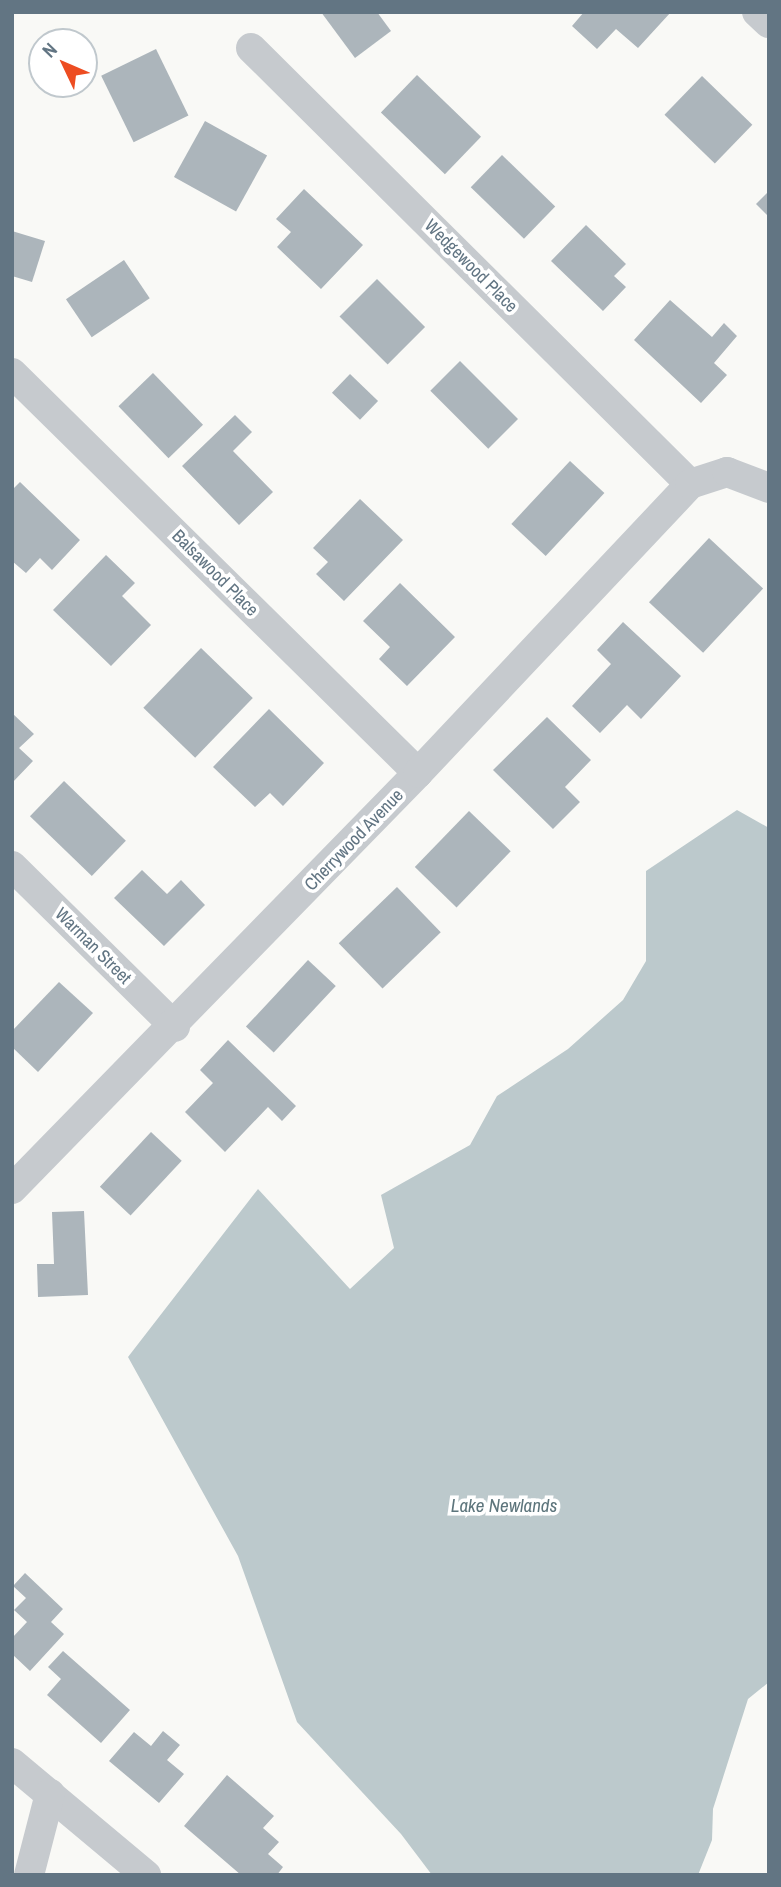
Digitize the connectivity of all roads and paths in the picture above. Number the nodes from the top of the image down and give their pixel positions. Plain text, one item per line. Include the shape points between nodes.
1 (757, 12) edge
2 (769, 23) edge
3 (251, 48) dead end
4 (12, 373) edge
5 (690, 484) junction
6 (769, 488) edge
7 (418, 774) junction
8 (12, 866) edge
9 (175, 1027) junction
10 (12, 1189) edge
11 (12, 1763) edge
12 (50, 1794) junction
13 (29, 1875) edge
14 (146, 1875) edge

1 - 2 street
3 - 5 street, Wedgewood Place
4 - 7 street, Balsawood Place
5 - 6 street via 727,472
5 - 7 street, Cherrywood Avenue
7 - 9 street, Cherrywood Avenue
8 - 9 street, Warman Street
9 - 10 street, Cherrywood Avenue
11 - 12 street
12 - 13 street
12 - 14 street

